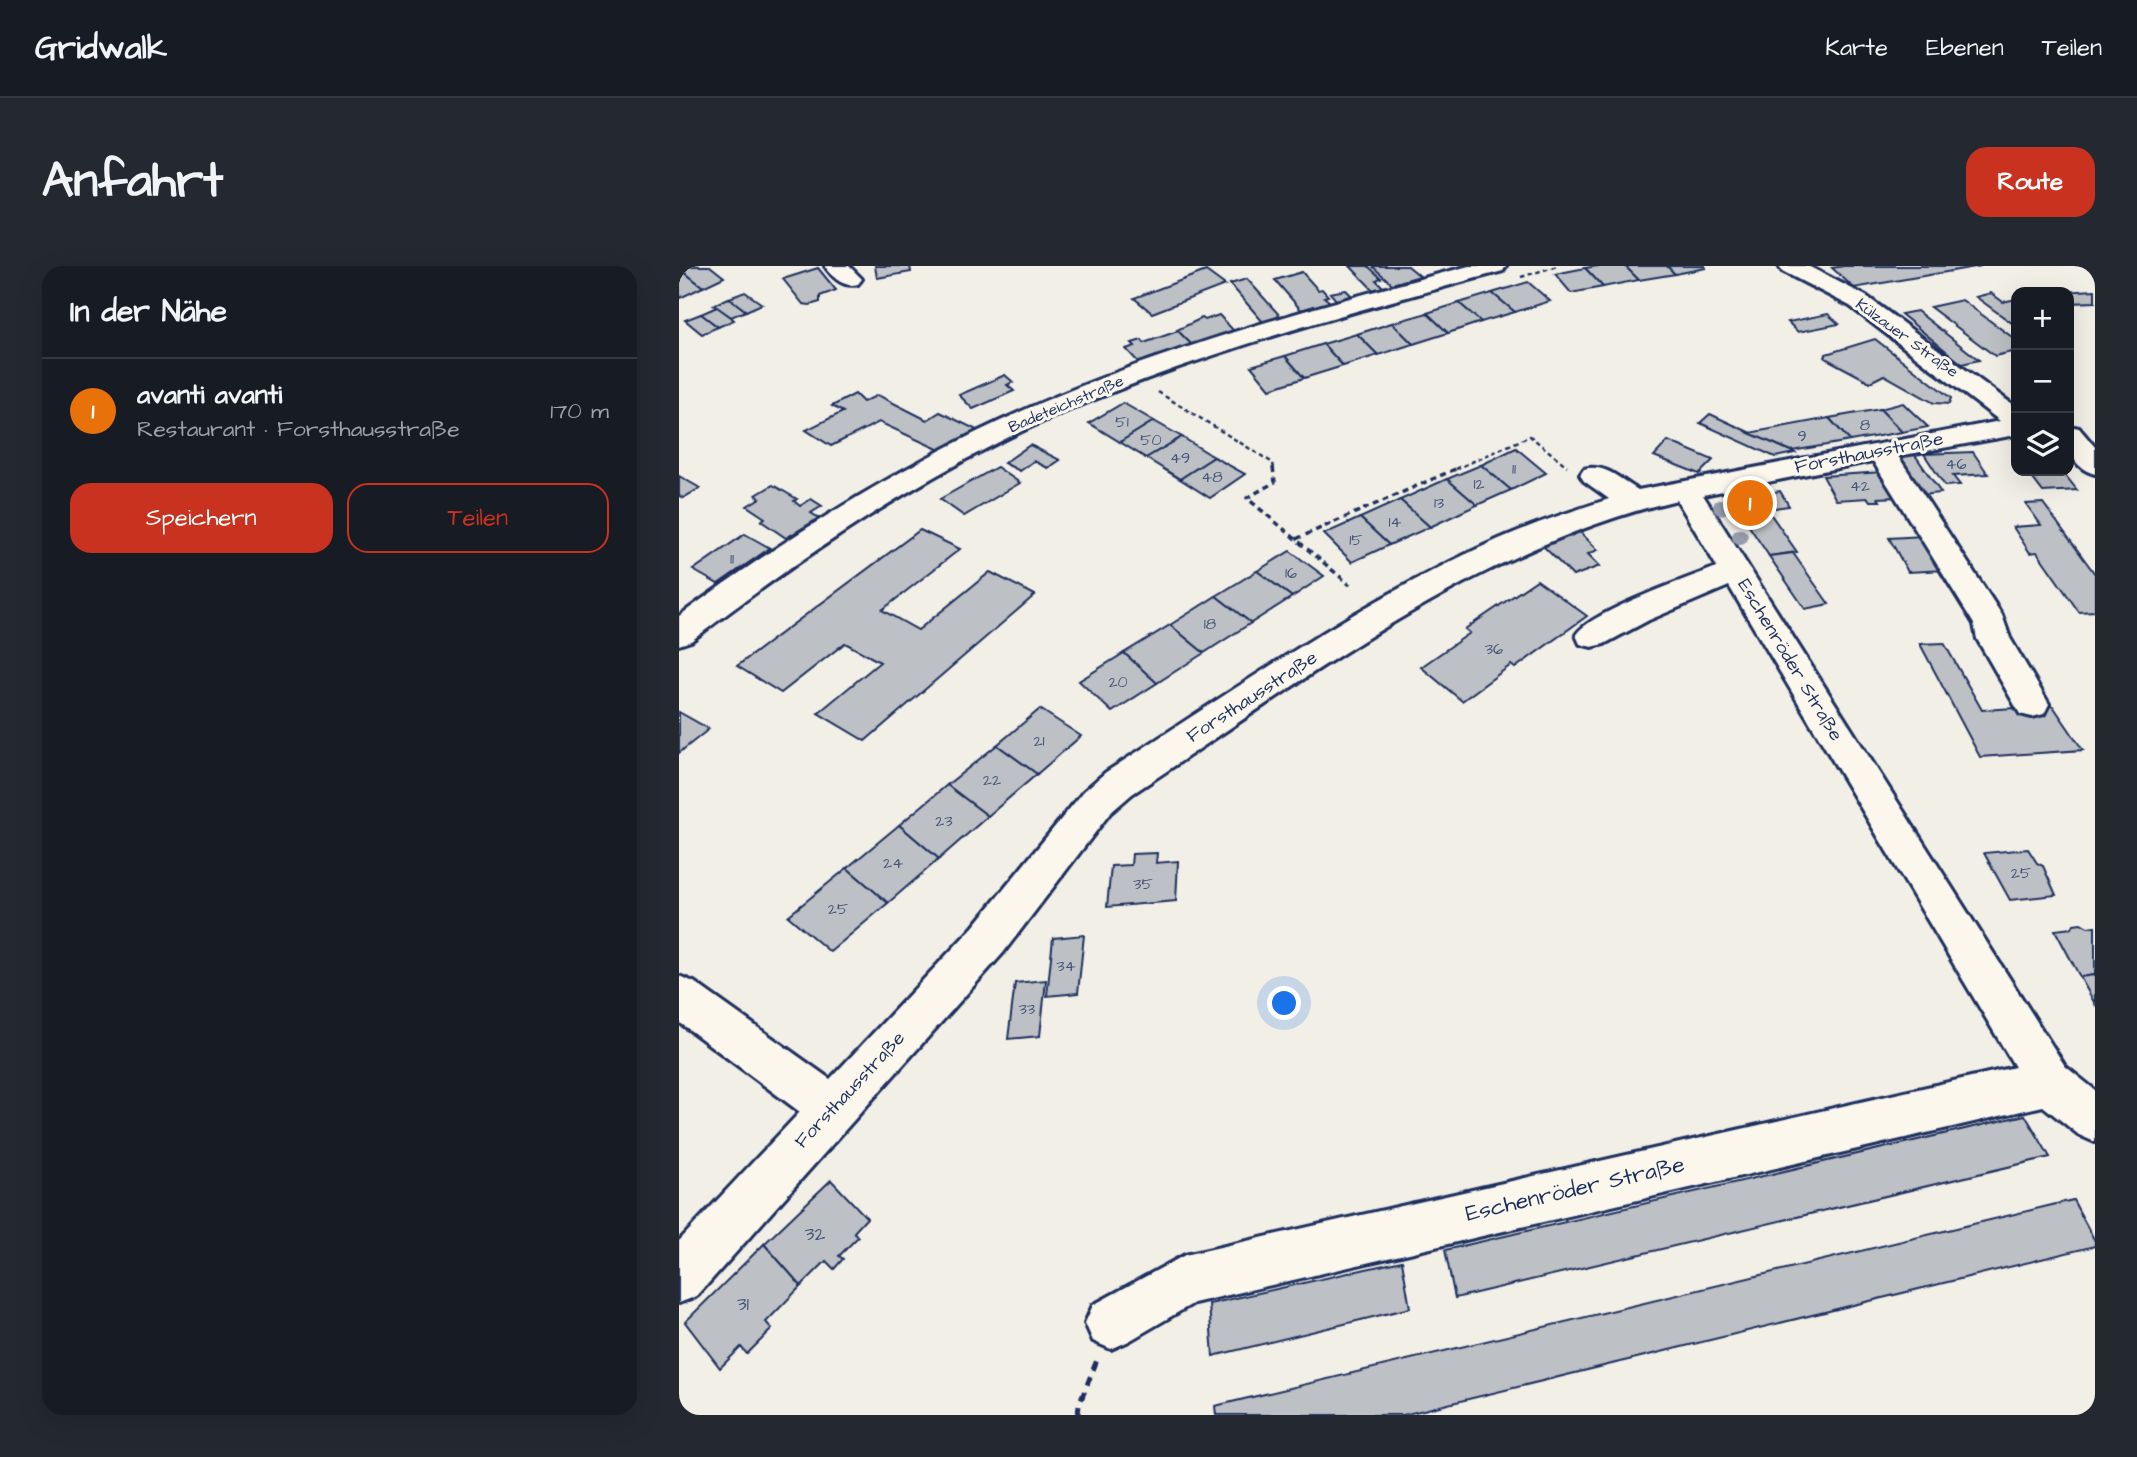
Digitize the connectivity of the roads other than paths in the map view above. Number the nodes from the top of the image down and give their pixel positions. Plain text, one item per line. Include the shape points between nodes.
1 (1495, 266) edge
2 (1790, 266) edge
3 (2011, 416) edge
4 (2074, 424) edge
5 (2095, 424) edge
6 (2011, 428) edge
7 (2074, 440) edge
8 (1881, 451) junction
9 (2095, 465) edge
10 (1594, 475) road end
11 (1685, 489) junction
12 (1633, 501) junction
13 (1736, 571) junction
14 (679, 633) edge
15 (1591, 635) dead end
16 (2032, 704) dead end
17 (679, 996) edge
18 (2049, 1082) junction
19 (832, 1109) junction
20 (2095, 1119) edge
21 (679, 1278) edge
22 (1111, 1324) road end

1 - 14 street, Badeteichstraße via 1308,317 1136,374 1022,421 872,501 766,569
2 - 3 street, Külzauer Straße via 1858,301
4 - 5 street
6 - 8 street, Forsthausstraße
7 - 9 street
8 - 11 street, Forsthausstraße
8 - 16 street via 1990,624
10 - 12 street
11 - 12 street, Forsthausstraße
11 - 13 street, Eschenröder Straße
12 - 19 street, Forsthausstraße via 1533,536 1384,612 1119,783 1085,814 988,940
13 - 15 street
13 - 18 street, Eschenröder Straße
17 - 19 street
18 - 20 street, Eschenröder Straße
18 - 22 street, Eschenröder Straße via 1185,1280
19 - 21 street, Forsthausstraße

